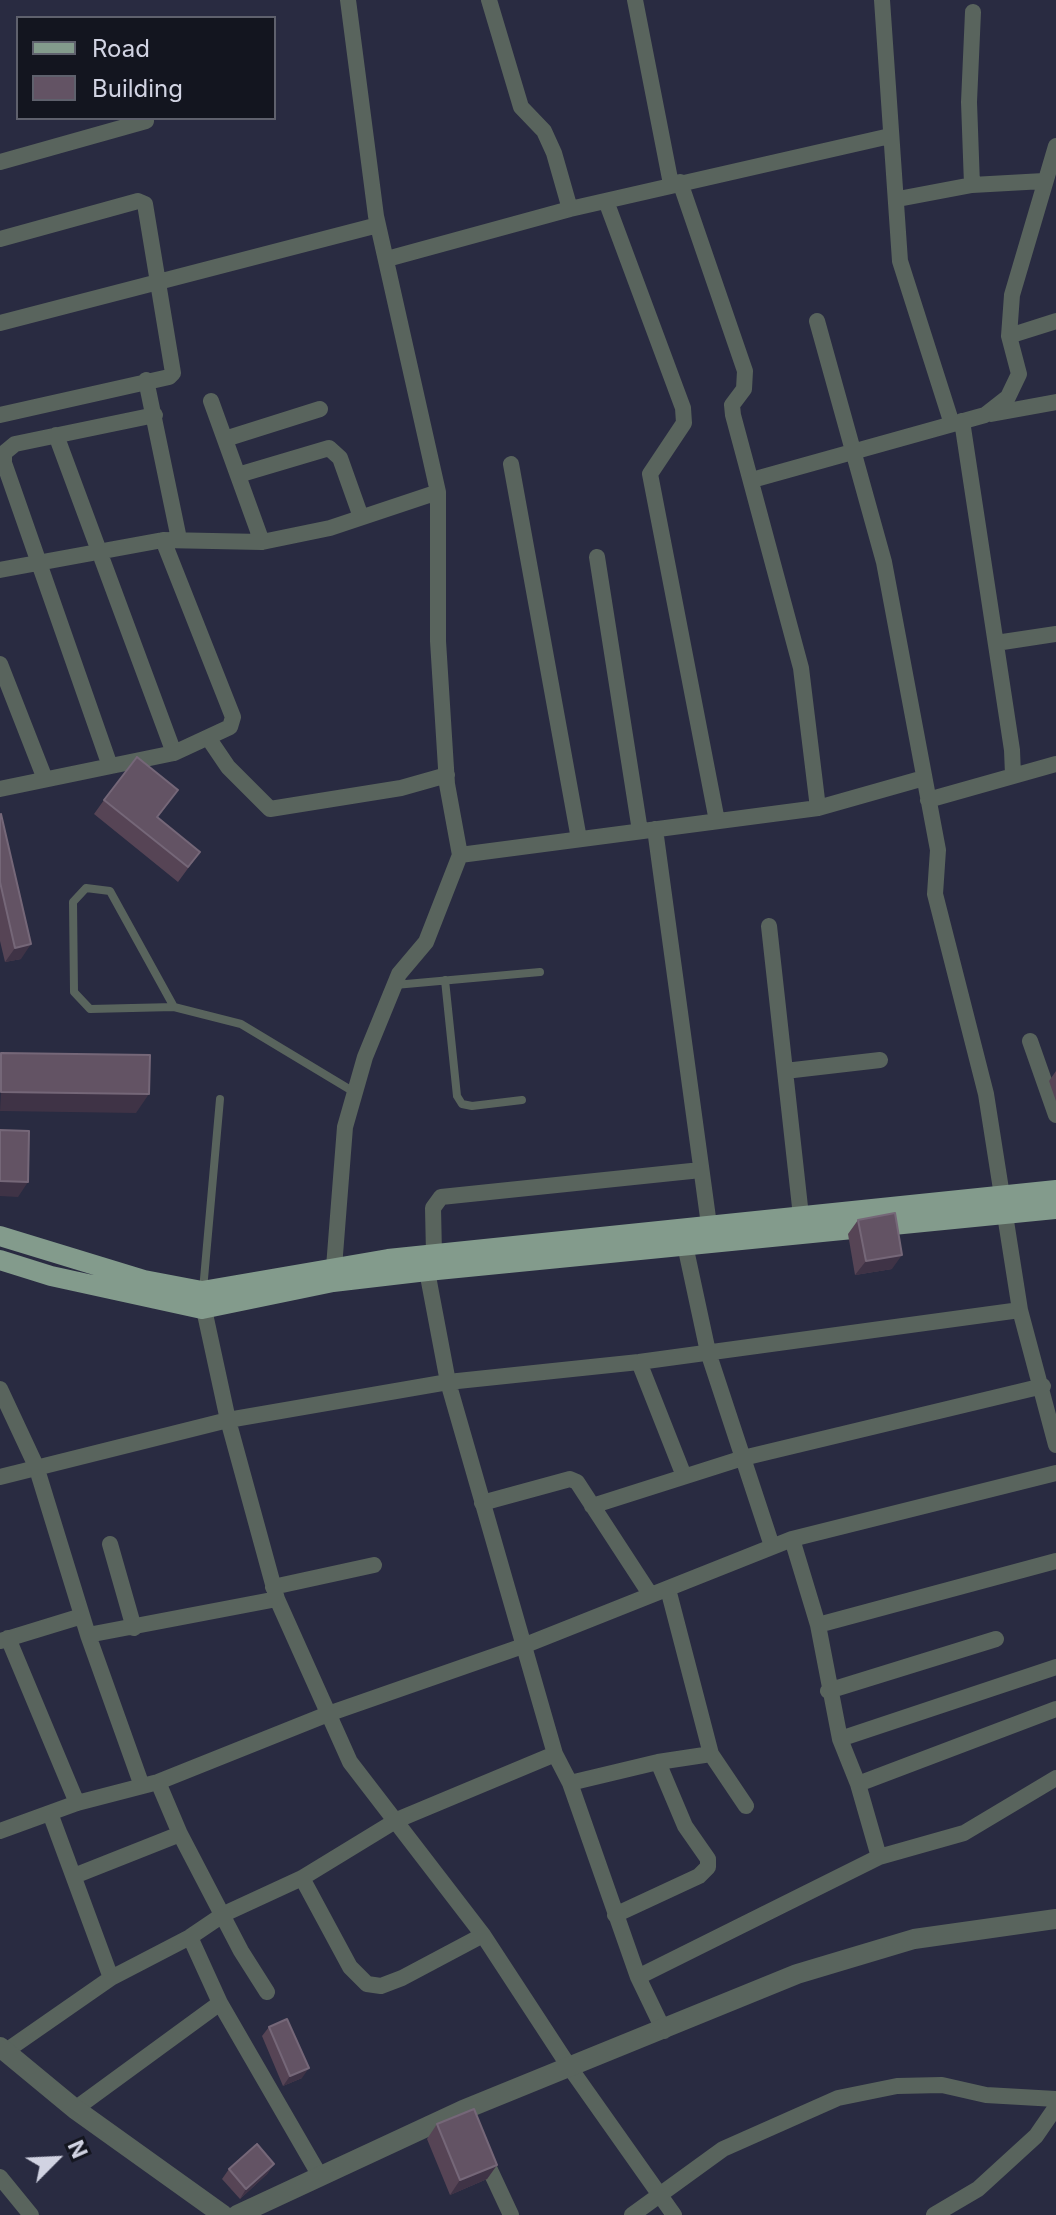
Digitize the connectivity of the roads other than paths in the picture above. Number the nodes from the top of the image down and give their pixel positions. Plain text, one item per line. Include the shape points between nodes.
1 (348, 0) edge
2 (489, 0) edge
3 (635, 0) edge
4 (882, 0) edge
5 (973, 12) dead end
6 (146, 121) dead end
7 (890, 136) junction
8 (1056, 146) edge
9 (0, 162) edge
10 (1049, 170) edge
11 (676, 183) junction
12 (972, 185) junction
13 (898, 199) junction
14 (606, 201) junction
15 (570, 209) junction
16 (378, 225) junction
17 (0, 239) edge
18 (387, 259) junction
19 (159, 283) junction
20 (817, 321) dead end
21 (1056, 321) edge
22 (0, 323) edge
23 (1009, 336) junction
24 (146, 380) junction
25 (211, 401) dead end
26 (1056, 402) edge
27 (320, 409) dead end
28 (0, 415) edge
29 (155, 415) junction
30 (985, 415) junction
31 (957, 423) junction
32 (56, 435) junction
33 (225, 439) junction
34 (857, 454) junction
35 (511, 464) dead end
36 (238, 475) junction
37 (752, 480) junction
38 (438, 492) junction
39 (361, 517) junction
40 (171, 540) junction
41 (262, 542) junction
42 (96, 551) junction
43 (597, 557) dead end
44 (39, 561) junction
45 (0, 570) edge
46 (1056, 634) edge
47 (996, 643) junction
48 (0, 664) edge
49 (209, 739) junction
50 (174, 753) junction
51 (1056, 764) edge
52 (110, 766) junction
53 (447, 775) junction
54 (1013, 775) junction
55 (924, 778) junction
56 (45, 779) junction
57 (0, 789) edge
58 (928, 800) junction
59 (818, 808) junction
60 (717, 821) junction
61 (648, 830) junction
62 (579, 839) junction
63 (460, 855) junction
64 (769, 926) dead end
65 (540, 972) dead end
66 (445, 980) junction
67 (395, 985) junction
68 (174, 1007) junction
69 (1030, 1041) dead end
70 (880, 1060) dead end
71 (785, 1071) junction
72 (355, 1092) junction
73 (220, 1099) dead end
74 (522, 1100) dead end
75 (1056, 1115) edge
76 (701, 1170) junction
77 (1056, 1190) edge
78 (1003, 1195) junction
79 (1056, 1209) edge
80 (801, 1216) junction
81 (1006, 1216) junction
82 (709, 1225) junction
83 (0, 1236) edge
84 (685, 1245) junction
85 (0, 1260) edge
86 (430, 1262) junction
87 (333, 1274) junction
88 (202, 1300) junction
89 (1020, 1310) junction
90 (708, 1352) junction
91 (639, 1362) junction
92 (448, 1382) junction
93 (1043, 1386) junction
94 (0, 1389) edge
95 (228, 1420) junction
96 (1056, 1445) edge
97 (743, 1458) junction
98 (36, 1466) junction
99 (1056, 1473) edge
100 (684, 1476) junction
101 (0, 1477) edge
102 (482, 1503) junction
103 (592, 1506) junction
104 (792, 1539) junction
105 (110, 1544) dead end
106 (772, 1546) junction
107 (1056, 1561) edge
108 (374, 1565) dead end
109 (668, 1589) junction
110 (275, 1593) junction
111 (650, 1594) junction
112 (82, 1616) junction
113 (818, 1625) junction
114 (134, 1628) junction
115 (88, 1635) junction
116 (996, 1639) dead end
117 (4, 1640) edge
118 (523, 1646) junction
119 (1056, 1667) edge
120 (828, 1691) junction
121 (1056, 1709) edge
122 (328, 1714) junction
123 (840, 1739) junction
124 (555, 1754) junction
125 (711, 1754) junction
126 (658, 1762) junction
127 (1056, 1778) edge
128 (570, 1783) junction
129 (150, 1784) junction
130 (858, 1784) junction
131 (77, 1803) junction
132 (746, 1806) dead end
133 (50, 1813) junction
134 (397, 1820) junction
135 (0, 1831) edge
136 (180, 1834) junction
137 (879, 1857) junction
138 (74, 1876) junction
139 (302, 1878) junction
140 (224, 1914) junction
141 (615, 1915) junction
142 (1056, 1919) edge
143 (483, 1935) junction
144 (190, 1937) junction
145 (638, 1977) junction
146 (111, 1978) junction
147 (267, 1992) dead end
148 (220, 2003) junction
149 (664, 2031) junction
150 (3, 2049) edge
151 (568, 2065) junction
152 (1056, 2099) edge
153 (1056, 2107) edge
154 (75, 2109) junction
155 (469, 2123) junction
156 (320, 2176) junction
157 (0, 2177) edge
158 (660, 2193) junction
159 (31, 2215) edge
160 (223, 2215) edge
161 (237, 2215) edge
162 (511, 2215) edge
163 (632, 2215) edge
164 (674, 2215) edge
165 (934, 2215) edge

1 - 16 street
2 - 15 street via 521,107 544,131
3 - 11 street
4 - 7 street
5 - 12 street
6 - 9 street
7 - 11 street
7 - 13 street
8 - 10 street
10 - 12 street
10 - 23 street via 1012,295
11 - 14 street
11 - 37 street via 745,371 744,389 732,405
12 - 13 street
13 - 31 street via 900,261
14 - 15 street
14 - 60 street via 683,408 684,423 650,474
15 - 18 street
16 - 18 street
16 - 19 street
17 - 19 street via 138,201 149,215
18 - 38 street
19 - 22 street
19 - 24 street via 173,373
20 - 34 street
21 - 23 street
23 - 30 street via 1019,374 1008,397
24 - 28 street
24 - 29 street
25 - 33 street
26 - 30 street
27 - 33 street
29 - 32 street
29 - 40 street
30 - 31 street
31 - 34 street
31 - 47 street
32 - 42 street
32 - 44 street via 15,444 4,453
33 - 36 street
34 - 37 street
34 - 55 street via 884,562
35 - 62 street
36 - 39 street via 329,448 340,458
36 - 41 street
37 - 59 street via 801,668
38 - 39 street
38 - 53 street via 438,641
39 - 41 street
40 - 41 street
40 - 42 street
40 - 49 street via 233,717 230,727
42 - 44 street
42 - 50 street
43 - 61 street
44 - 45 street
44 - 52 street
46 - 47 street
47 - 54 street
48 - 56 street
49 - 50 street
49 - 53 street via 228,767 270,809 401,788
50 - 52 street
51 - 54 street
52 - 56 street
53 - 63 street
54 - 58 street
55 - 58 street
55 - 59 street
56 - 57 street
58 - 78 street via 938,850 935,894 986,1094
59 - 60 street
60 - 61 street
61 - 62 street
61 - 76 street
62 - 63 street
63 - 67 street via 426,942
64 - 71 street
65 - 66 lane
66 - 67 lane
66 - 74 lane via 462,1104
67 - 72 street
68 - 68 lane via 90,1009 74,992 73,902 86,888 110,891
68 - 72 lane via 241,1024
69 - 75 street
70 - 71 street
71 - 80 street
72 - 87 street via 345,1127
73 - 88 lane
76 - 82 street
76 - 86 street via 441,1197 433,1208
77 - 78 main road
78 - 80 main road
78 - 81 street
79 - 81 main road
80 - 82 main road
81 - 84 main road
81 - 89 street
82 - 86 main road
83 - 88 main road
84 - 86 main road
84 - 90 street
85 - 88 main road via 51,1276
86 - 87 main road
86 - 92 street
87 - 88 main road
88 - 95 street
89 - 90 street
89 - 93 street
90 - 91 street
90 - 97 street
91 - 92 street
91 - 100 street
92 - 95 street
92 - 102 street
93 - 96 street
93 - 97 street
94 - 98 street
95 - 98 street
95 - 110 street
97 - 100 street
97 - 106 street
98 - 101 street
98 - 112 street
99 - 104 street
100 - 103 street
102 - 103 street via 570,1479
102 - 118 street
103 - 111 street
104 - 106 street
104 - 113 street
105 - 114 street
106 - 109 street
107 - 113 street
108 - 110 street
109 - 111 street
109 - 125 street
110 - 114 street
110 - 122 street
111 - 118 street
112 - 115 street
112 - 117 street
113 - 120 street
114 - 115 street
115 - 129 street
116 - 120 street
117 - 131 street
118 - 122 street
118 - 124 street
119 - 123 street
120 - 123 street
121 - 130 street
122 - 129 street
122 - 134 street via 350,1762
123 - 130 street
124 - 128 street
124 - 134 street
125 - 126 street
125 - 132 street
126 - 128 street
126 - 141 street via 708,1867
127 - 137 street via 964,1833
128 - 141 street
129 - 131 street
129 - 136 street
130 - 137 street
131 - 133 street
133 - 135 street
133 - 138 street
134 - 139 street
134 - 143 street
136 - 138 street
136 - 140 street
137 - 145 street
138 - 146 street
139 - 140 street
139 - 143 street via 350,1967 367,1984 381,1986 402,1978
140 - 144 street
140 - 147 street
141 - 145 street
142 - 149 street via 914,1939 797,1974
143 - 151 street
144 - 146 street
144 - 148 street
145 - 149 street
146 - 150 street
148 - 154 street
148 - 156 street
149 - 151 street
150 - 154 street
151 - 155 street
151 - 158 street
152 - 158 street via 986,2095 942,2085 897,2086 838,2098 723,2149
153 - 165 street via 1036,2136 978,2189
154 - 160 street
155 - 156 street
155 - 162 street
156 - 161 street
157 - 159 street
158 - 163 street
158 - 164 street

